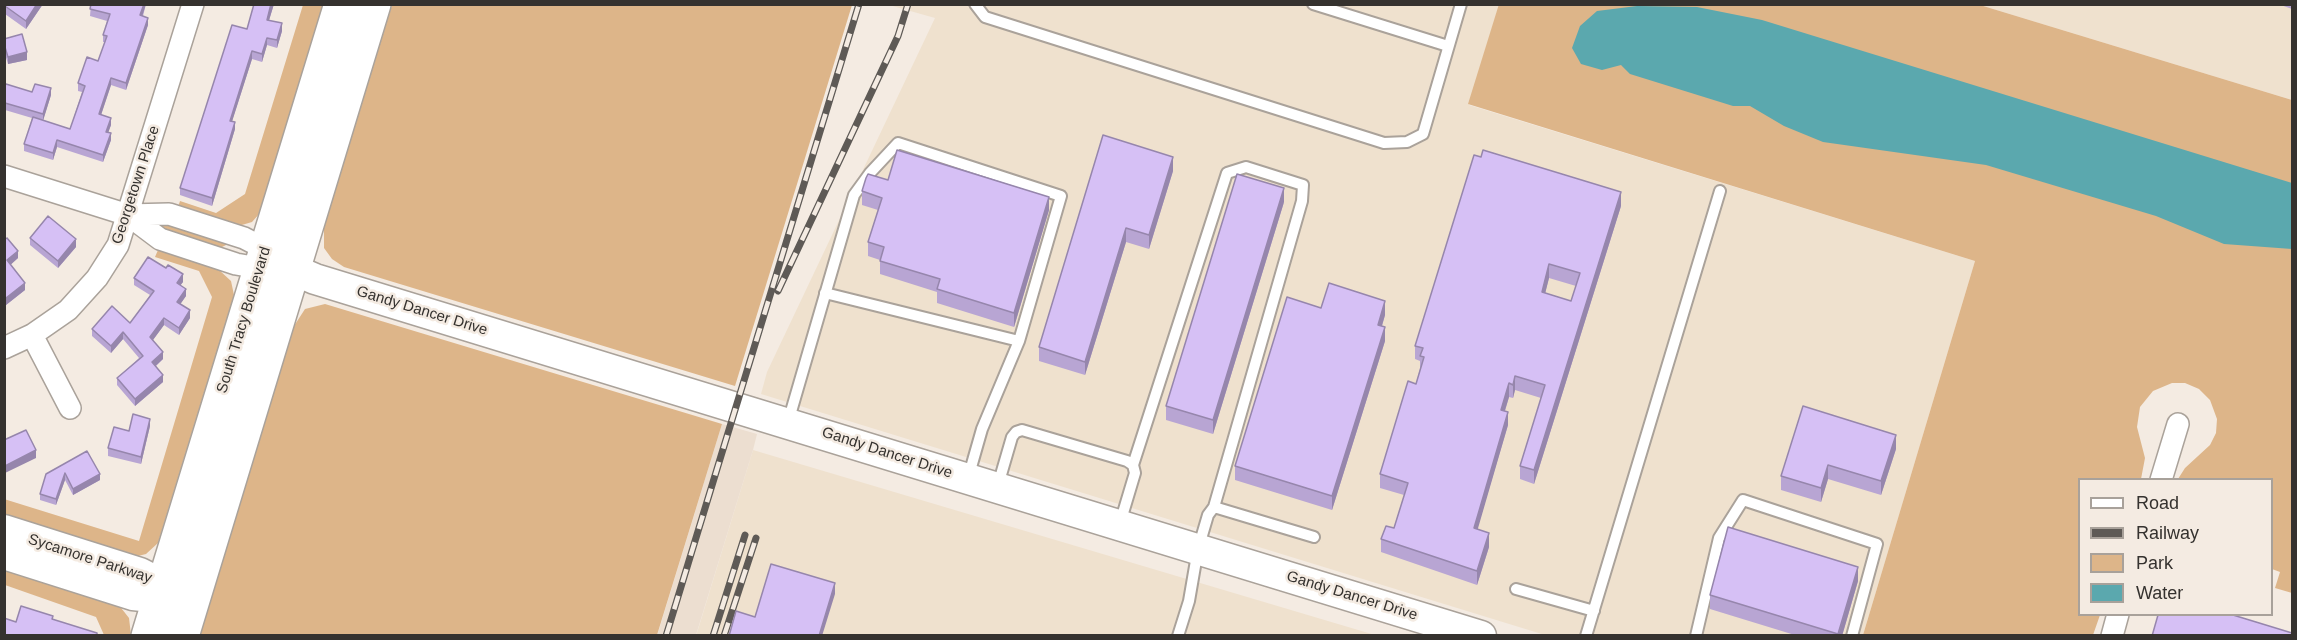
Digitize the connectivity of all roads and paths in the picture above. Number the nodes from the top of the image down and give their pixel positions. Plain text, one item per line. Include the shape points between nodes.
1 (193, 4) edge
2 (341, 4) edge
3 (374, 4) edge
4 (975, 4) edge
5 (1313, 4) edge
6 (1461, 4) edge
7 (1448, 46) junction
8 (4, 176) edge
9 (1720, 191) dead end
10 (128, 214) junction
11 (263, 259) junction
12 (294, 270) junction
13 (825, 293) junction
14 (32, 335) junction
15 (1019, 341) junction
16 (4, 348) edge
17 (70, 408) dead end
18 (788, 422) junction
19 (2178, 424) dead end
20 (1133, 465) junction
21 (2162, 478) edge
22 (968, 479) junction
23 (997, 488) junction
24 (1214, 507) junction
25 (1119, 525) junction
26 (4, 530) edge
27 (1314, 537) dead end
28 (1198, 549) junction
29 (4, 554) edge
30 (1516, 589) dead end
31 (161, 592) junction
32 (193, 600) junction
33 (1594, 611) junction
34 (2118, 616) edge
35 (1698, 635) edge
36 (148, 636) edge
37 (182, 636) edge
38 (1178, 636) edge
39 (1481, 636) edge
40 (1587, 636) edge
41 (1852, 636) edge
42 (2112, 636) edge

1 - 10 street, Georgetown Place
2 - 11 main road, South Tracy Boulevard
3 - 12 main road
4 - 7 lane via 985,17 1384,143 1407,142 1423,134
5 - 7 lane
6 - 7 lane
8 - 10 street
9 - 33 lane
10 - 11 street via 169,214
10 - 14 street, Georgetown Place via 118,245 97,278 68,310
11 - 12 street
11 - 31 main road, South Tracy Boulevard
12 - 18 street, Gandy Dancer Drive
12 - 32 main road
13 - 15 lane
13 - 15 lane via 854,195 898,143 1061,196
13 - 18 lane
14 - 16 street, Georgetown Place
14 - 17 street
15 - 22 lane via 982,429
18 - 22 street, Gandy Dancer Drive
19 - 21 street
20 - 23 lane via 1022,430 1012,437
20 - 24 lane via 1227,173 1246,167 1304,185
20 - 25 lane via 1135,473
22 - 23 street, Gandy Dancer Drive
23 - 25 street, Gandy Dancer Drive
24 - 27 lane
24 - 28 lane
25 - 28 street, Gandy Dancer Drive
26 - 31 street, Sycamore Parkway via 140,573
28 - 38 lane
28 - 39 street, Gandy Dancer Drive
29 - 31 street, Sycamore Parkway via 133,595
30 - 33 lane
31 - 32 street, Sycamore Parkway
31 - 36 main road, South Tracy Boulevard
32 - 37 main road
33 - 40 lane
34 - 42 street
35 - 41 lane via 1719,538 1743,500 1877,544

